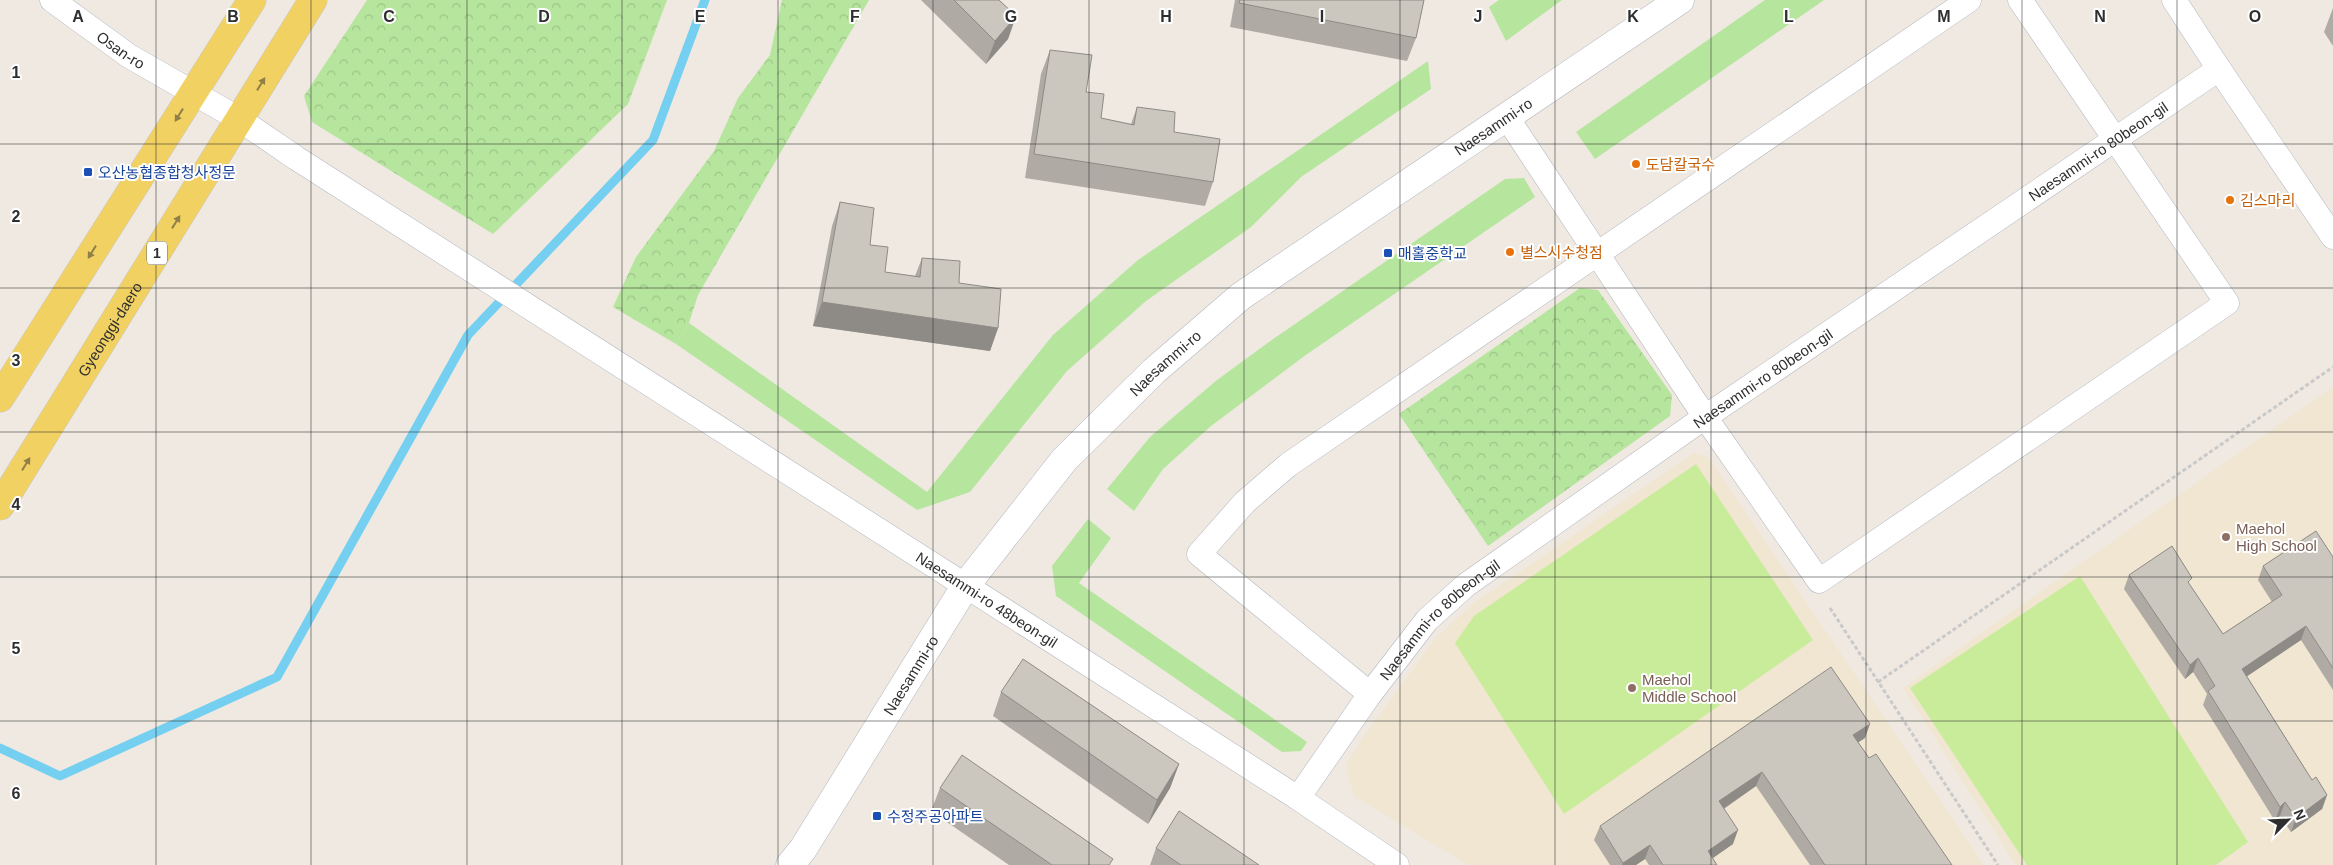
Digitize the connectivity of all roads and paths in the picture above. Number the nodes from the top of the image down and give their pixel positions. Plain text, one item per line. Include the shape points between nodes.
1 (52, 0) edge
2 (252, 0) edge
3 (313, 0) edge
4 (1680, 0) edge
5 (1969, 0) edge
6 (2020, 0) edge
7 (2174, 0) edge
8 (2219, 69) junction
9 (194, 92) junction
10 (1506, 116) junction
11 (239, 119) junction
12 (2116, 140) junction
13 (2333, 237) edge
14 (1598, 253) junction
15 (467, 266) joint
16 (2333, 368) edge
17 (0, 398) edge
18 (1705, 417) junction
19 (0, 506) edge
20 (966, 584) junction
21 (1830, 608) dead end
22 (1878, 682) junction
23 (1370, 694) junction
24 (1298, 798) junction
25 (790, 865) edge
26 (1397, 865) edge
27 (1998, 865) edge

1 - 9 street, Osan-ro via 129,56
2 - 9 main road
11 -> 3 main road, Gyeonggi-daero / 1
4 - 10 street, Naesammi-ro
5 - 14 street
6 - 12 street
7 - 8 street
8 - 12 street, Naesammi-ro 80beon-gil
8 - 13 street
9 - 11 street, Osan-ro
9 -> 17 main road
10 - 14 street
10 - 20 street, Naesammi-ro via 1242,296 1154,371 1064,460
11 - 15 street, Osan-ro
19 -> 11 main road, Gyeonggi-daero / 1
12 - 18 street, Naesammi-ro 80beon-gil
12 - 18 street via 2228,303 1827,576 1819,581
14 - 18 street
14 - 23 street via 1288,465 1245,502 1199,554
15 - 20 street, Naesammi-ro 48beon-gil
16 - 22 path
18 - 23 street, Naesammi-ro 80beon-gil via 1466,585 1427,620
20 - 24 street, Naesammi-ro 48beon-gil
20 - 25 street, Naesammi-ro via 803,849
21 - 22 path
22 - 27 path
23 - 24 street, Naesammi-ro 80beon-gil
24 - 26 street, Naesammi-ro 48beon-gil

